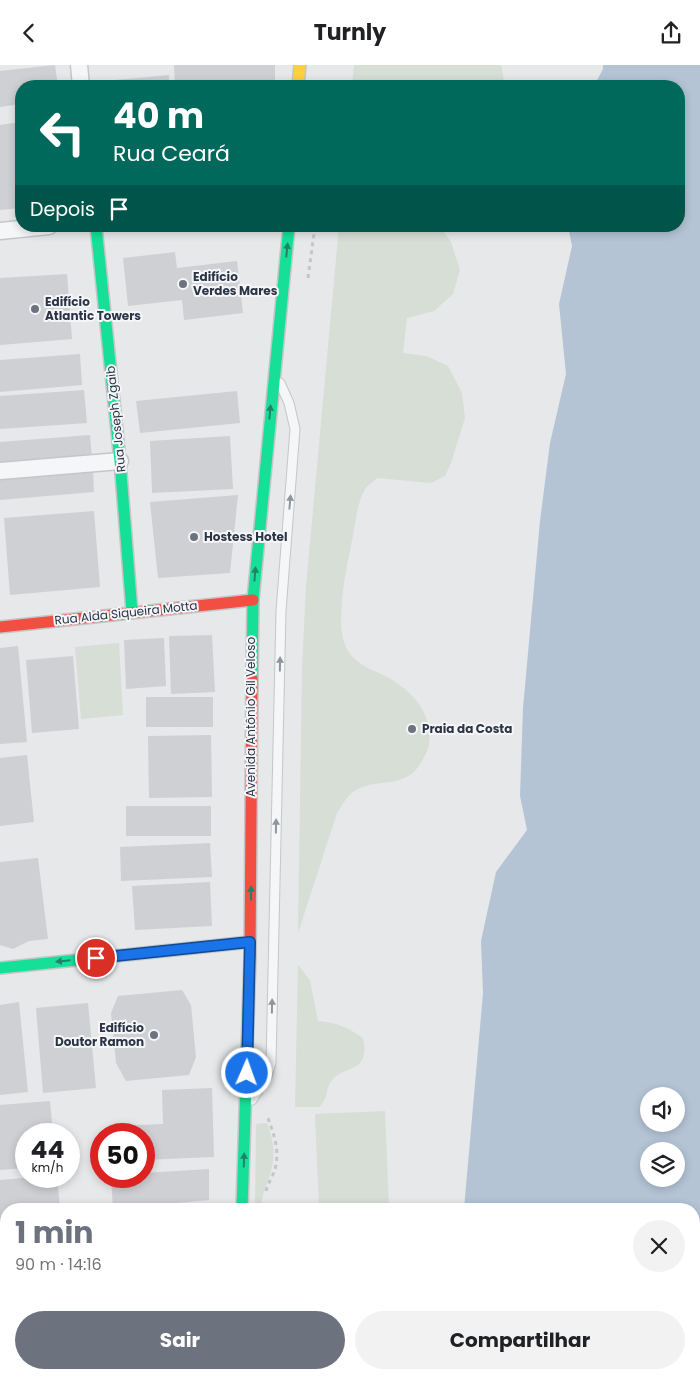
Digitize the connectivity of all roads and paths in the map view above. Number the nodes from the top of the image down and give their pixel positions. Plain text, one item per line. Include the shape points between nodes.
1 (79, 65) edge
2 (300, 66) edge
3 (80, 80) edge
4 (299, 80) edge
5 (15, 229) edge
6 (0, 231) edge
7 (97, 232) edge
8 (288, 232) edge
9 (274, 369) junction
10 (120, 461) junction
11 (0, 471) edge
12 (253, 600) junction
13 (132, 612) junction
14 (0, 627) edge
15 (250, 942) junction
16 (0, 968) edge
17 (246, 1108) junction
18 (242, 1203) edge

1 - 3 street
2 - 4 main road
5 - 6 street
7 - 10 main road, Rua Joseph Zgaib
9 -> 8 main road, Avenida Antônio Gil Veloso
12 -> 9 main road, Avenida Antônio Gil Veloso
17 -> 9 lane via 267,1076 271,1063 281,611 295,441 294,418
10 - 11 street
10 - 13 main road, Rua Joseph Zgaib
12 - 13 main road, Rua Alda Siqueira Motta
15 -> 12 main road, Avenida Antônio Gil Veloso
13 - 14 main road, Rua Alda Siqueira Motta
15 -> 16 main road
15 - 17 main road, Avenida Antônio Gil Veloso
18 -> 17 main road, Avenida Antônio Gil Veloso

